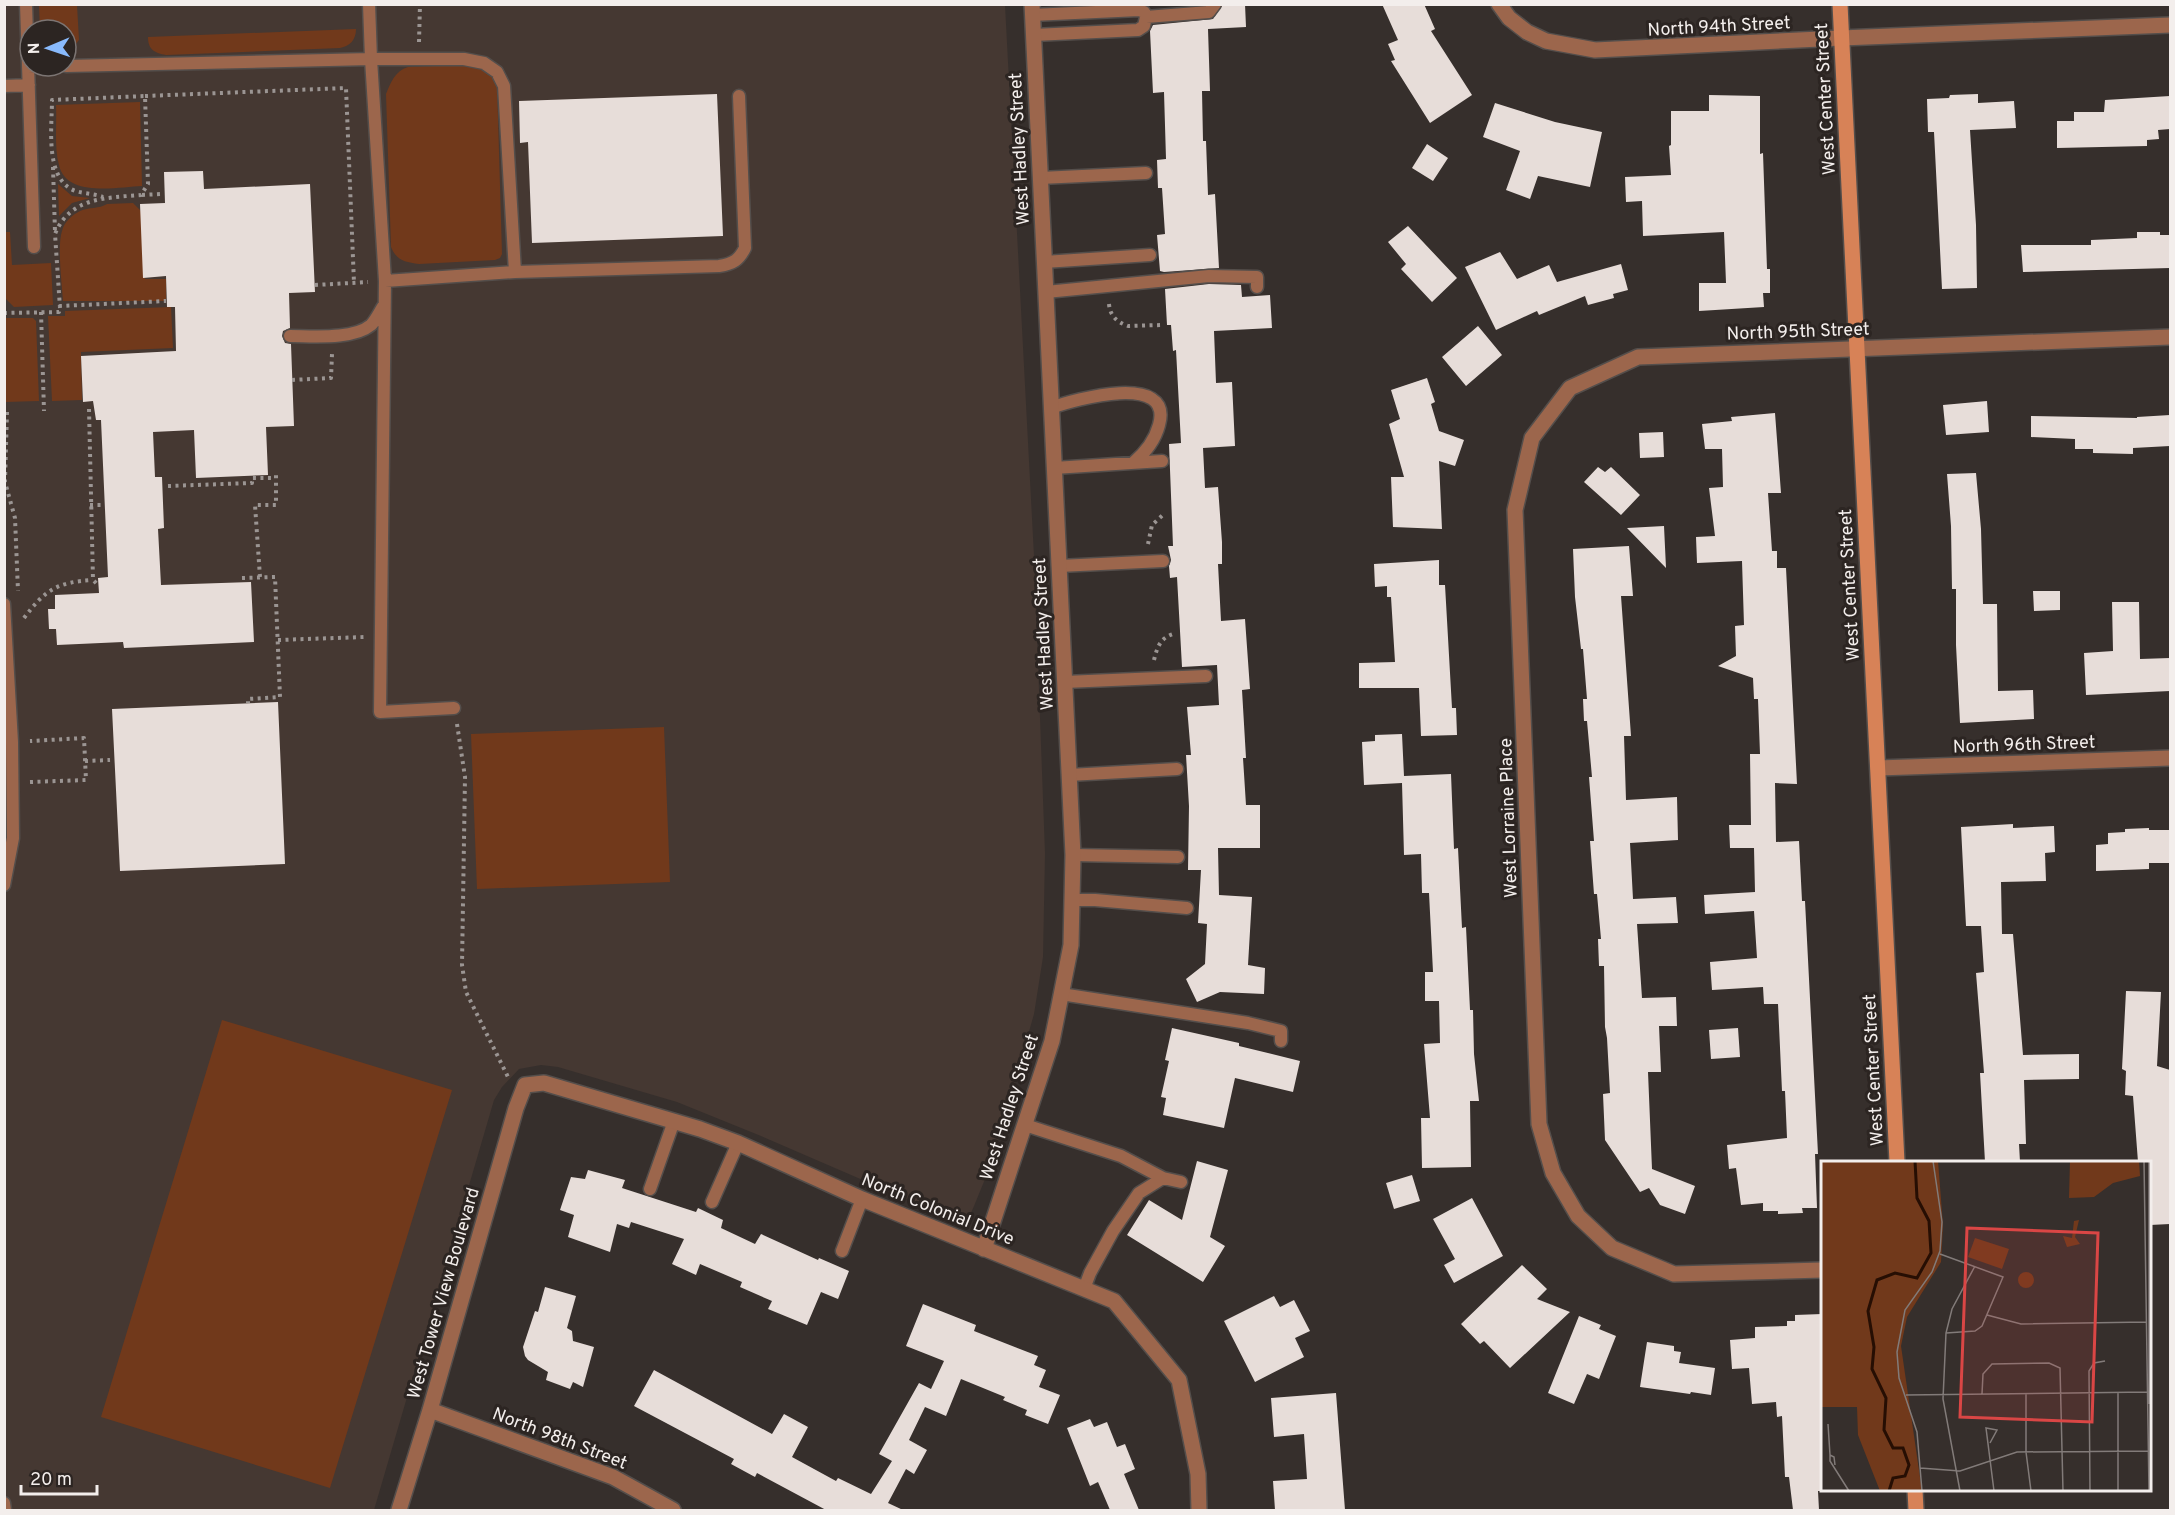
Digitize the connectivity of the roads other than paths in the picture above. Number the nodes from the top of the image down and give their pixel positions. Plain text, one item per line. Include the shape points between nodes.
1 (369, 4) edge
2 (1215, 4) edge
3 (1499, 4) edge
4 (1840, 4) edge
5 (1032, 10) edge
6 (1146, 17) junction
7 (2170, 25) edge
8 (1034, 35) junction
9 (1841, 38) junction
10 (371, 59) junction
11 (78, 66) edge
12 (29, 78) edge
13 (29, 85) junction
14 (4, 86) edge
15 (739, 96) dead end
16 (1146, 173) dead end
17 (1040, 178) junction
18 (34, 247) dead end
19 (1150, 255) dead end
20 (1044, 261) junction
21 (515, 272) junction
22 (385, 281) junction
23 (1257, 287) dead end
24 (1046, 292) junction
25 (385, 304) junction
26 (290, 336) dead end
27 (2170, 337) edge
28 (1856, 348) junction
29 (1051, 408) junction
30 (1162, 461) dead end
31 (1133, 463) junction
32 (1054, 468) junction
33 (1515, 510) joint
34 (1163, 561) dead end
35 (1059, 566) junction
36 (4, 604) edge
37 (1206, 676) dead end
38 (1065, 682) junction
39 (454, 708) road end
40 (2170, 758) edge
41 (1878, 768) junction
42 (1177, 769) dead end
43 (1069, 775) junction
44 (1073, 855) junction
45 (1179, 857) dead end
46 (4, 885) edge
47 (1072, 900) junction
48 (1187, 908) dead end
49 (1061, 994) junction
50 (1281, 1041) dead end
51 (525, 1086) joint
52 (674, 1121) junction
53 (1025, 1125) junction
54 (738, 1143) junction
55 (1897, 1161) edge
56 (1163, 1178) junction
57 (1181, 1182) dead end
58 (650, 1189) dead end
59 (862, 1199) junction
60 (712, 1202) dead end
61 (984, 1250) junction
62 (842, 1251) dead end
63 (1821, 1269) edge
64 (1084, 1289) junction
65 (430, 1410) junction
66 (1915, 1491) edge
67 (4, 1503) edge
68 (5, 1510) edge
69 (399, 1510) edge
70 (673, 1510) edge
71 (1199, 1510) edge
72 (1916, 1510) edge

1 - 10 lane
2 - 6 lane via 1209,12
3 - 9 street, North 94th Street via 1527,32 1546,41 1595,51
4 - 9 street, West Center Street
5 - 6 lane via 1139,10
5 - 8 street, West Hadley Street
6 - 8 lane via 1144,26 1138,30
7 - 9 street, North 94th Street
8 - 17 street, West Hadley Street
9 - 28 street, West Center Street
10 - 11 lane
10 - 21 lane via 464,59 484,63 497,72 504,86
10 - 22 lane
12 - 13 lane
13 - 14 lane
13 - 18 lane
15 - 21 lane via 745,248 740,258 719,266
16 - 17 lane
17 - 20 street, West Hadley Street
19 - 20 lane
20 - 24 street, West Hadley Street
21 - 22 lane
22 - 25 lane
23 - 24 lane via 1257,277 1209,276
24 - 29 street, West Hadley Street
25 - 26 lane via 371,324 357,332
25 - 39 lane via 380,712
27 - 28 street, North 95th Street
28 - 33 street, North 95th Street via 1638,357 1570,388 1532,438
28 - 41 street, West Center Street
29 - 31 lane via 1101,395 1145,394 1153,399 1160,407 1161,418 1143,455
29 - 32 street, West Hadley Street
30 - 31 lane
31 - 32 lane
32 - 35 street, West Hadley Street
33 - 63 street, West Lorraine Place via 1539,1124 1553,1173 1578,1216 1612,1248 1674,1274
34 - 35 lane
35 - 38 street, West Hadley Street
36 - 46 lane via 13,838
37 - 38 lane
38 - 43 street, West Hadley Street
40 - 41 street, North 96th Street
41 - 55 street, West Center Street
42 - 43 lane
43 - 44 street, West Hadley Street
44 - 45 lane
44 - 47 street, West Hadley Street
47 - 48 lane
47 - 49 street, West Hadley Street via 1071,945
49 - 50 lane via 1281,1030
49 - 53 street, West Hadley Street via 1052,1041
51 - 52 street, North Colonial Drive via 544,1083
51 - 65 street, West Tower View Boulevard
52 - 54 street, North Colonial Drive
52 - 58 lane
53 - 56 lane via 1121,1156
53 - 61 street, West Hadley Street
54 - 59 street, North Colonial Drive
54 - 60 lane
56 - 57 lane
56 - 64 lane via 1139,1193 1113,1231
59 - 61 street, North Colonial Drive
59 - 62 lane
61 - 64 street, North Colonial Drive
64 - 71 street, North Colonial Drive via 1114,1301 1179,1380 1197,1474
65 - 69 street, West Tower View Boulevard
65 - 70 street, North 98th Street via 613,1476
66 - 72 street
67 - 68 lane

